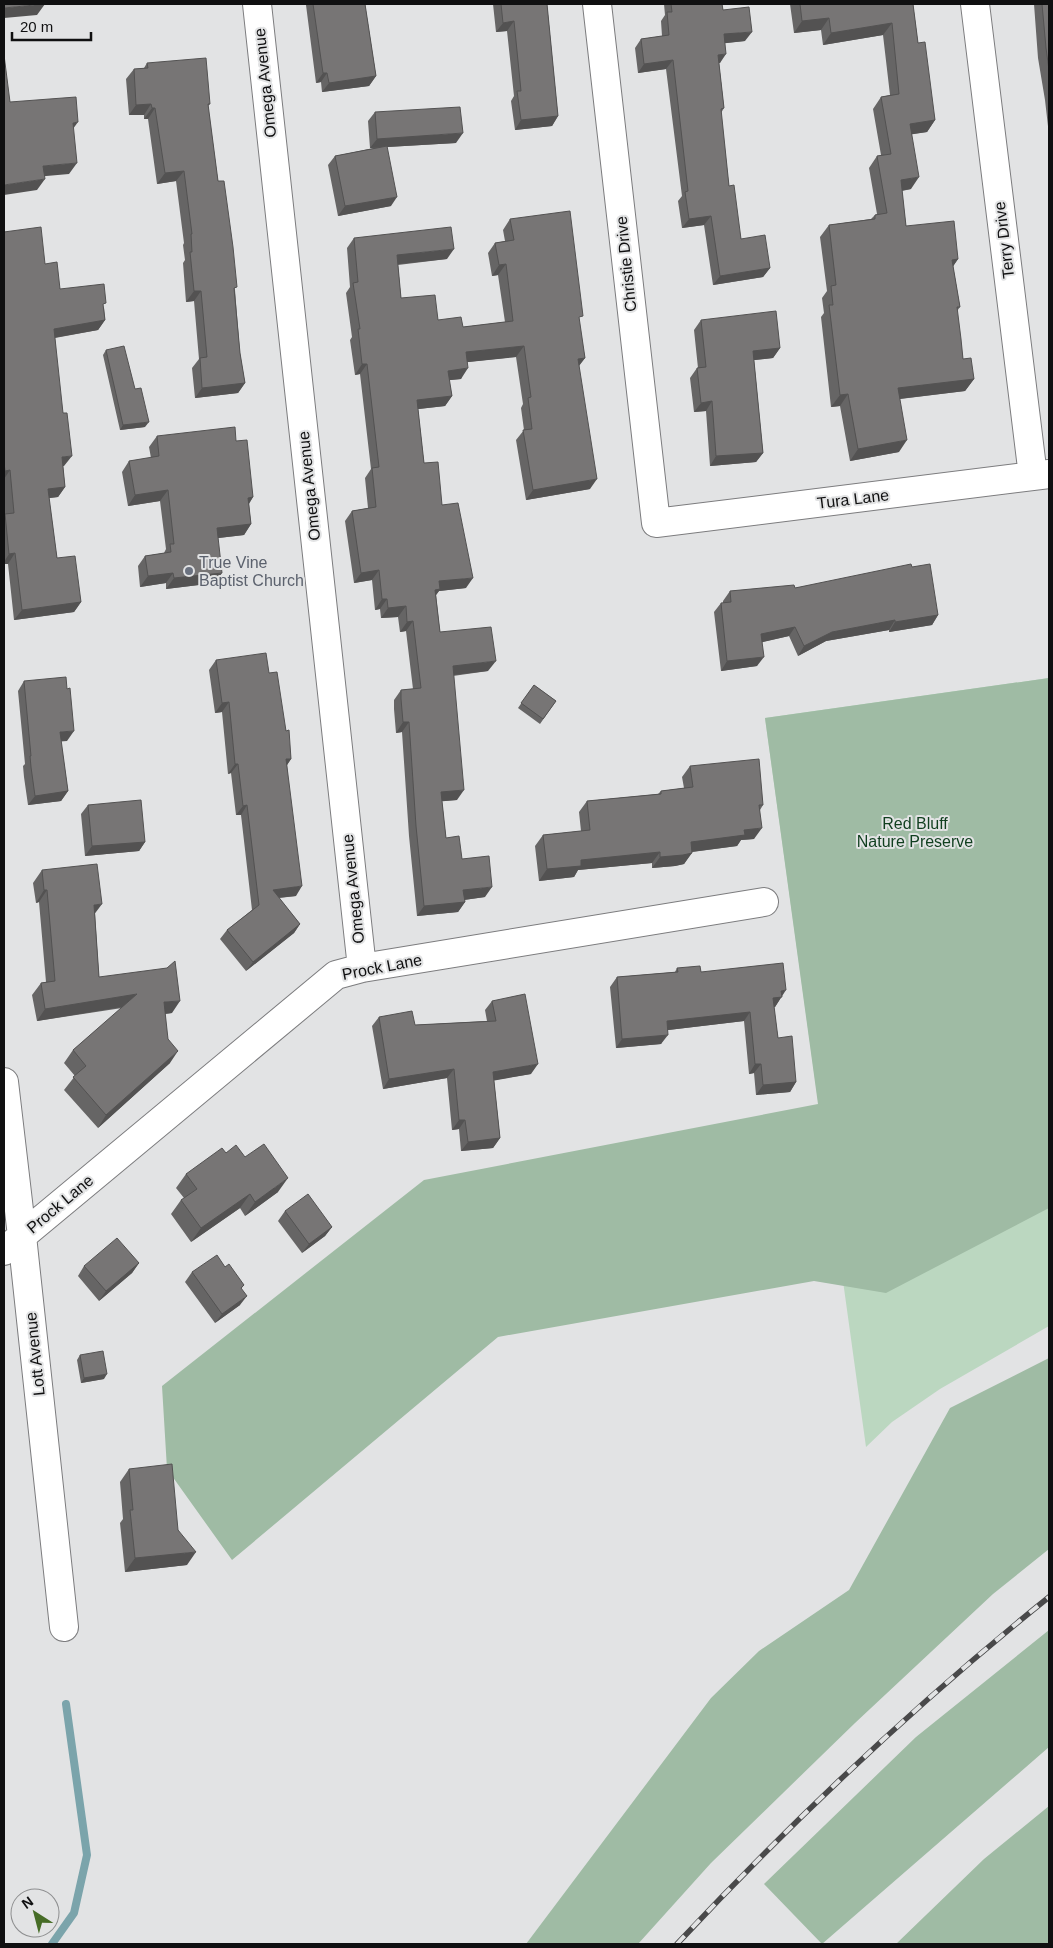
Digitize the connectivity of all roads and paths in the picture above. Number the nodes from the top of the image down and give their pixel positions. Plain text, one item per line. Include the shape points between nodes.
1 (257, 4) edge
2 (597, 4) edge
3 (975, 4) edge
4 (1041, 475) edge
5 (656, 523) joint
6 (764, 902) dead end
7 (362, 968) junction
8 (4, 1082) edge
9 (13, 1244) edge
10 (64, 1627) dead end

1 - 7 street, Omega Avenue
2 - 5 street, Christie Drive
3 - 4 street, Terry Drive
4 - 5 street, Tura Lane
6 - 7 street, Prock Lane
7 - 9 street, Prock Lane via 336,975
8 - 9 street, Lott Avenue
9 - 10 street, Lott Avenue

